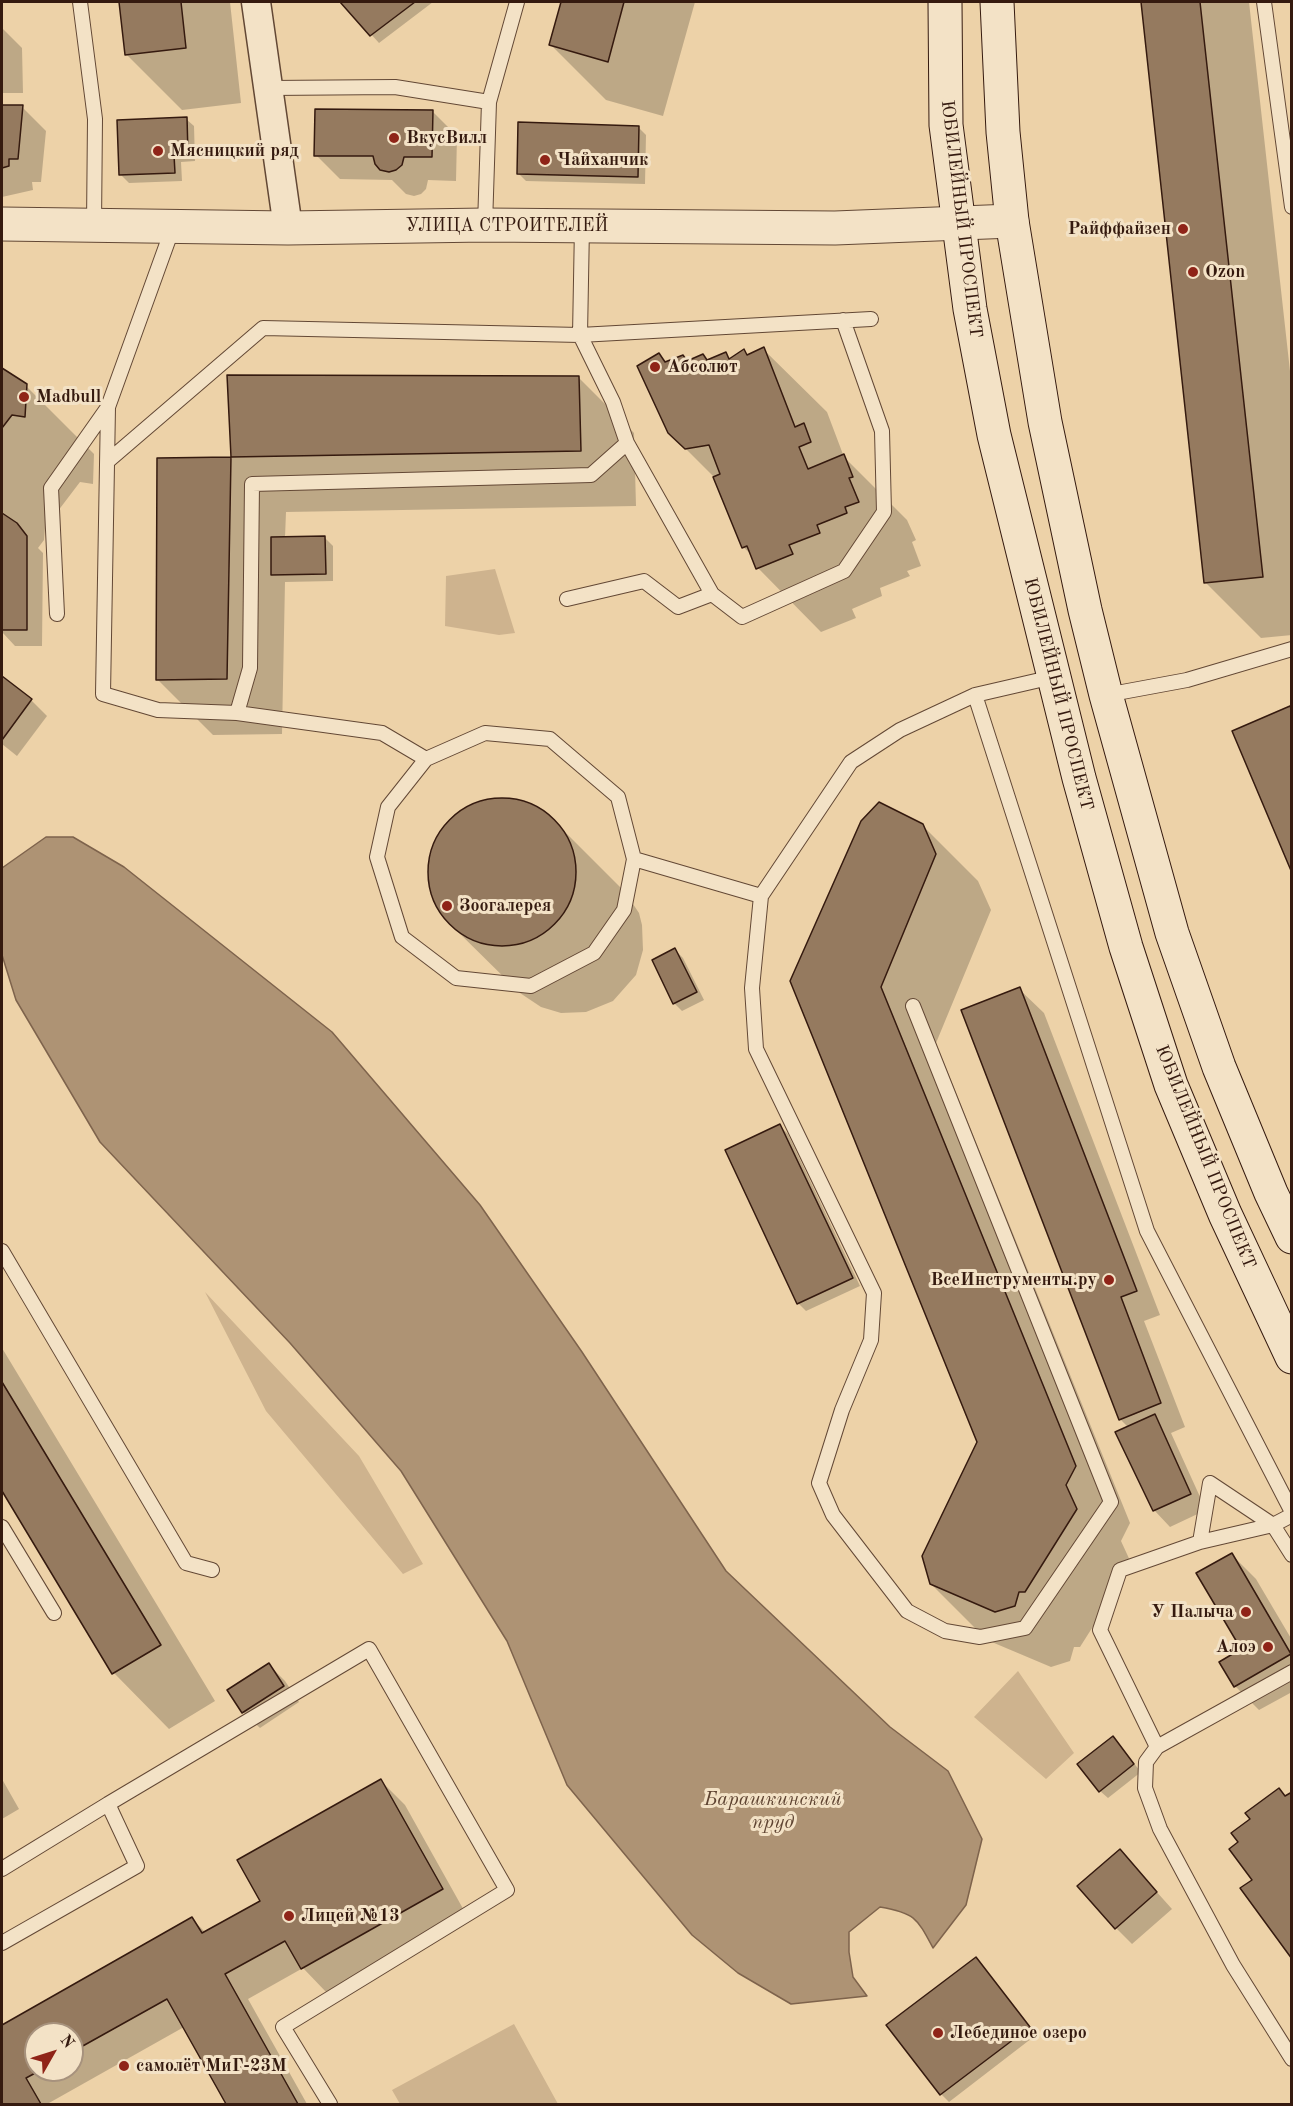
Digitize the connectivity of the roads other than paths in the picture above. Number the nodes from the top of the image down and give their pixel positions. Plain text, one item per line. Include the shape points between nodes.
1 (80, 2) edge
2 (256, 2) edge
3 (517, 2) edge
4 (945, 2) edge
5 (997, 2) edge
6 (1264, 2) edge
7 (269, 88) junction
8 (489, 102) junction
9 (1292, 207) edge
10 (1012, 221) junction
11 (2, 224) edge
12 (94, 224) junction
13 (960, 224) junction
14 (174, 225) junction
15 (485, 225) junction
16 (582, 226) junction
17 (288, 228) junction
18 (871, 319) dead end
19 (843, 320) junction
20 (580, 335) junction
21 (108, 407) junction
22 (627, 443) junction
23 (108, 461) junction
24 (712, 594) junction
25 (567, 599) dead end
26 (57, 614) dead end
27 (1292, 649) edge
28 (1053, 677) junction
29 (975, 695) junction
30 (1106, 695) junction
31 (237, 712) junction
32 (426, 759) junction
33 (634, 859) junction
34 (761, 896) junction
35 (913, 1006) dead end
36 (1292, 1237) edge
37 (2, 1251) edge
38 (1292, 1357) edge
39 (1292, 1513) edge
40 (1273, 1525) junction
41 (2, 1527) edge
42 (1200, 1542) junction
43 (1292, 1554) edge
44 (212, 1570) dead end
45 (54, 1613) dead end
46 (1292, 1672) edge
47 (1157, 1747) junction
48 (108, 1804) junction
49 (2, 1869) edge
50 (2, 1943) edge
51 (1292, 2059) edge
52 (330, 2104) edge

1 - 12 lane via 95,119
2 - 7 street
3 - 8 lane
4 - 13 main road, ЮБИЛЕЙНЫЙ ПРОСПЕКТ via 946,125
5 - 10 main road
6 - 9 lane
7 - 8 lane via 395,87
7 - 17 street
8 - 15 lane
10 - 13 main road, УЛИЦА СТРОИТЕЛЕЙ
10 - 30 main road via 1045,422
11 - 12 main road, УЛИЦА СТРОИТЕЛЕЙ
12 - 14 main road, УЛИЦА СТРОИТЕЛЕЙ
13 - 16 main road, УЛИЦА СТРОИТЕЛЕЙ via 835,228
13 - 28 main road, ЮБИЛЕЙНЫЙ ПРОСПЕКТ via 970,309 994,435
14 - 17 main road, УЛИЦА СТРОИТЕЛЕЙ
14 - 21 lane
15 - 16 main road, УЛИЦА СТРОИТЕЛЕЙ
15 - 17 main road, УЛИЦА СТРОИТЕЛЕЙ
16 - 20 lane
18 - 19 lane
19 - 20 lane
19 - 24 lane via 882,431 884,512 844,571 742,617
20 - 22 lane via 613,402
20 - 23 lane via 263,328
21 - 23 lane
21 - 26 lane via 51,488
22 - 24 lane
22 - 31 lane via 591,475 252,484 250,668
23 - 31 lane via 103,694 158,710
24 - 25 lane via 678,607 644,581
27 - 30 lane via 1186,681
28 - 29 lane
28 - 38 main road, ЮБИЛЕЙНЫЙ ПРОСПЕКТ via 1126,947 1171,1085 1225,1214
29 - 34 lane via 900,730 851,762
29 - 39 lane via 1147,1231
30 - 36 main road via 1172,933 1219,1067
31 - 32 lane via 382,733
32 - 33 lane via 485,733 550,739 618,797
32 - 33 lane via 388,807 377,857 402,937 456,978 531,986 594,953 624,910
33 - 34 lane
34 - 35 lane via 752,988 756,1049 874,1293 871,1340 842,1410 819,1483 833,1515 907,1611 945,1631 980,1637 1025,1628 1111,1502
37 - 44 lane via 186,1563
39 - 40 lane
40 - 42 lane
40 - 42 lane via 1210,1483
40 - 43 lane
41 - 45 lane
42 - 47 lane via 1120,1570 1100,1630
46 - 47 lane
47 - 51 lane via 1146,1762 1145,1788 1160,1829 1233,1965
48 - 49 lane
48 - 50 lane via 136,1866
48 - 52 lane via 369,1649 507,1890 283,2027

